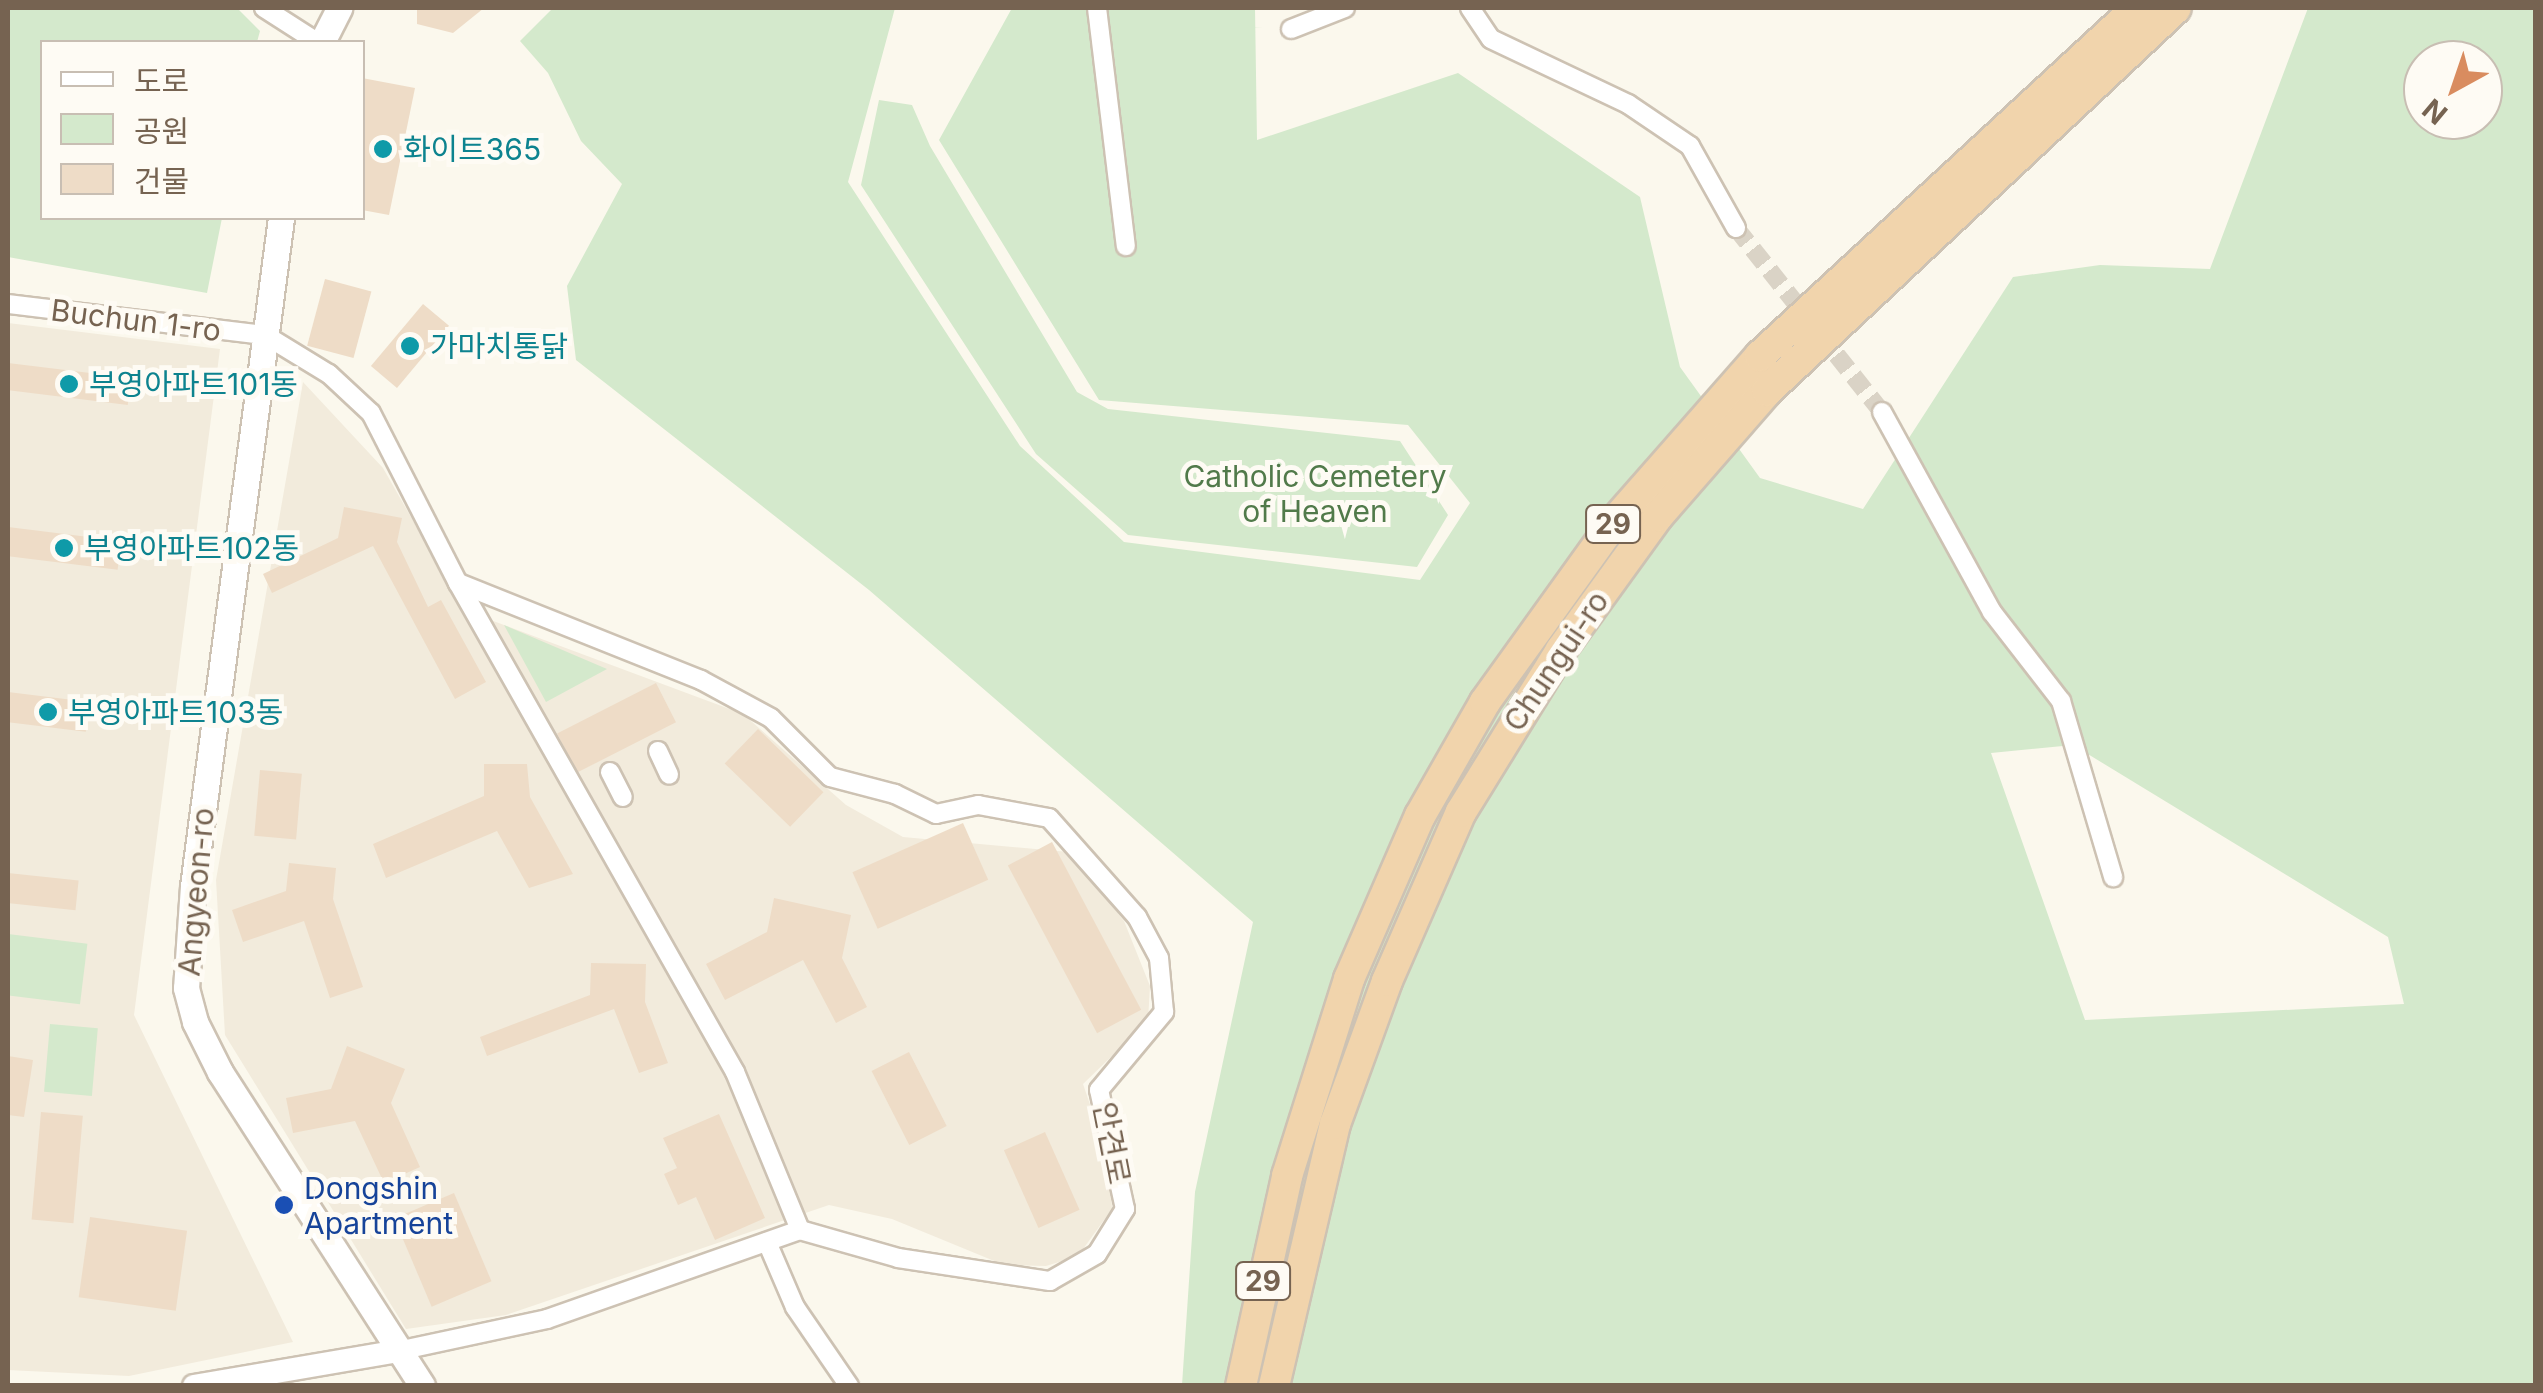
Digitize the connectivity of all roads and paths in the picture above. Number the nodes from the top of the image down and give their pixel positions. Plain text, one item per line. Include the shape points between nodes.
1 (264, 8) edge
2 (339, 8) edge
3 (1097, 8) edge
4 (1344, 8) edge
5 (1470, 8) edge
6 (2137, 8) edge
7 (2176, 8) edge
8 (1291, 29) dead end
9 (317, 40) edge
10 (321, 40) edge
11 (281, 220) edge
12 (1736, 228) tunnel mouth
13 (1126, 246) dead end
14 (8, 304) edge
15 (265, 335) junction
16 (1882, 412) tunnel mouth
17 (458, 583) junction
18 (658, 751) dead end
19 (610, 772) dead end
20 (669, 775) dead end
21 (623, 797) dead end
22 (2113, 877) dead end
23 (800, 1230) junction
24 (767, 1242) junction
25 (398, 1351) junction
26 (194, 1386) edge
27 (422, 1386) edge
28 (849, 1386) edge
29 (1242, 1386) edge
30 (1274, 1386) edge

1 - 9 street
2 - 10 main road
3 - 13 street
4 - 8 street
5 - 12 street via 1491,40 1628,104 1690,146
6 - 29 highway, Chungui-ro / 29 via 1760,356 1604,536 1485,702 1420,816 1349,979 1288,1176
7 - 30 highway, Chungui-ro / 29 via 1767,390 1658,516 1560,650 1461,812 1387,981 1335,1124
11 - 15 main road, Angyeon-ro
14 - 15 street, Buchun 1-ro
15 - 17 street via 329,374 371,413
15 - 25 main road, Angyeon-ro via 193,886 186,988 194,1022 220,1072
16 - 22 street via 1992,612 2062,701
17 - 23 street via 735,1072
17 - 23 street, 안견로 via 702,680 770,718 830,778 895,794 936,814 978,805 1049,818 1137,917 1160,958 1164,1012 1099,1090 1126,1209 1097,1254 1050,1280 898,1258
18 - 20 street
19 - 21 street
23 - 24 street
24 - 25 street via 547,1320
24 - 28 street via 812,1338
25 - 26 street
25 - 27 main road, Angyeon-ro

